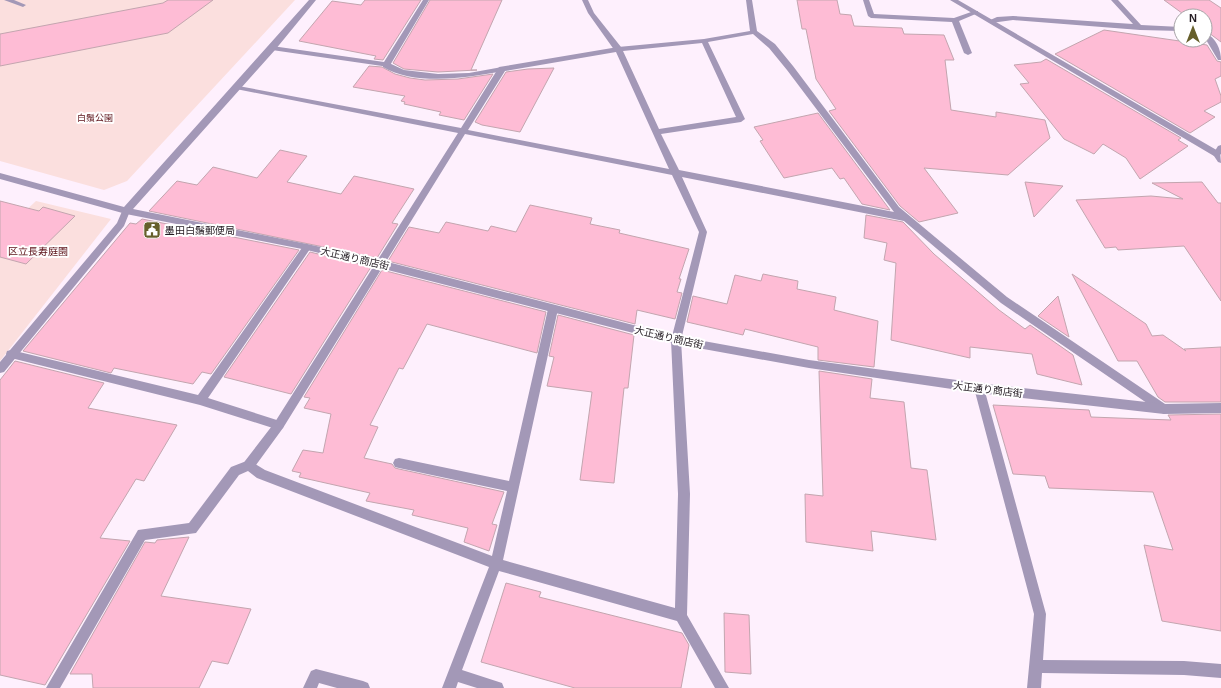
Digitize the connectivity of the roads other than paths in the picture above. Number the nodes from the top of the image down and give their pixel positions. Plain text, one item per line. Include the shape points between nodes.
1 (7, 0) edge
2 (313, 0) edge
3 (426, 0) edge
4 (585, 0) edge
5 (749, 0) edge
6 (866, 0) edge
7 (954, 0) edge
8 (1114, 0) edge
9 (23, 5) dead end
10 (976, 12) junction
11 (955, 20) junction
12 (991, 21) junction
13 (1140, 28) junction
14 (1173, 29) edge
15 (754, 32) junction
16 (704, 41) junction
17 (1213, 44) edge
18 (272, 48) junction
19 (618, 49) junction
20 (968, 53) dead end
21 (1221, 58) edge
22 (386, 65) junction
23 (502, 69) junction
24 (236, 87) junction
25 (463, 132) junction
26 (656, 132) junction
27 (1220, 154) edge
28 (676, 172) junction
29 (0, 176) edge
30 (126, 211) junction
31 (907, 218) junction
32 (307, 247) junction
33 (380, 264) junction
34 (553, 309) junction
35 (676, 340) junction
36 (11, 354) junction
37 (0, 369) edge
38 (979, 388) junction
39 (200, 400) junction
40 (1221, 408) edge
41 (1164, 409) junction
42 (279, 425) junction
43 (399, 463) dead end
44 (249, 465) junction
45 (513, 487) junction
46 (496, 564) junction
47 (681, 616) junction
48 (1036, 666) junction
49 (1221, 671) edge
50 (454, 674) junction
51 (54, 688) edge
52 (310, 688) edge
53 (363, 688) edge
54 (449, 688) edge
55 (497, 688) edge
56 (722, 688) edge
57 (1034, 688) edge

1 - 9 street
2 - 18 street
3 - 22 street
4 - 19 street via 591,13
5 - 15 street
6 - 11 street via 871,16
7 - 10 street
8 - 13 street
10 - 11 street
10 - 12 street
11 - 20 street
12 - 13 street via 999,18 1016,18
12 - 27 street
13 - 14 street
15 - 16 street
15 - 31 street via 772,46 896,209
16 - 19 street
16 - 26 street via 741,119
17 - 21 street
18 - 22 street
18 - 24 street
19 - 23 street
19 - 26 street
22 - 23 street via 395,71 436,77 466,77
23 - 25 street
24 - 25 street
24 - 30 street
25 - 28 street
25 - 33 street
26 - 28 street
28 - 31 street
28 - 35 street via 703,232
29 - 30 street, 大正通り商店街
30 - 32 street, 大正通り商店街
30 - 36 street via 121,224
31 - 41 street via 1004,300
32 - 33 street, 大正通り商店街
32 - 39 street
33 - 34 street, 大正通り商店街
33 - 42 street
34 - 35 street, 大正通り商店街
34 - 45 street
35 - 38 street, 大正通り商店街 via 809,364
35 - 47 street via 684,494
36 - 37 street
36 - 39 street
38 - 41 street, 大正通り商店街
38 - 48 street via 1040,614
39 - 42 street
40 - 41 street, 大正通り商店街
42 - 44 street
43 - 45 street
44 - 46 street via 261,474
44 - 51 street via 235,471 192,529 142,534
45 - 46 street
46 - 47 street
46 - 50 street
47 - 56 street
48 - 49 street
48 - 57 street
50 - 54 street
50 - 55 street
52 - 53 street via 316,676

